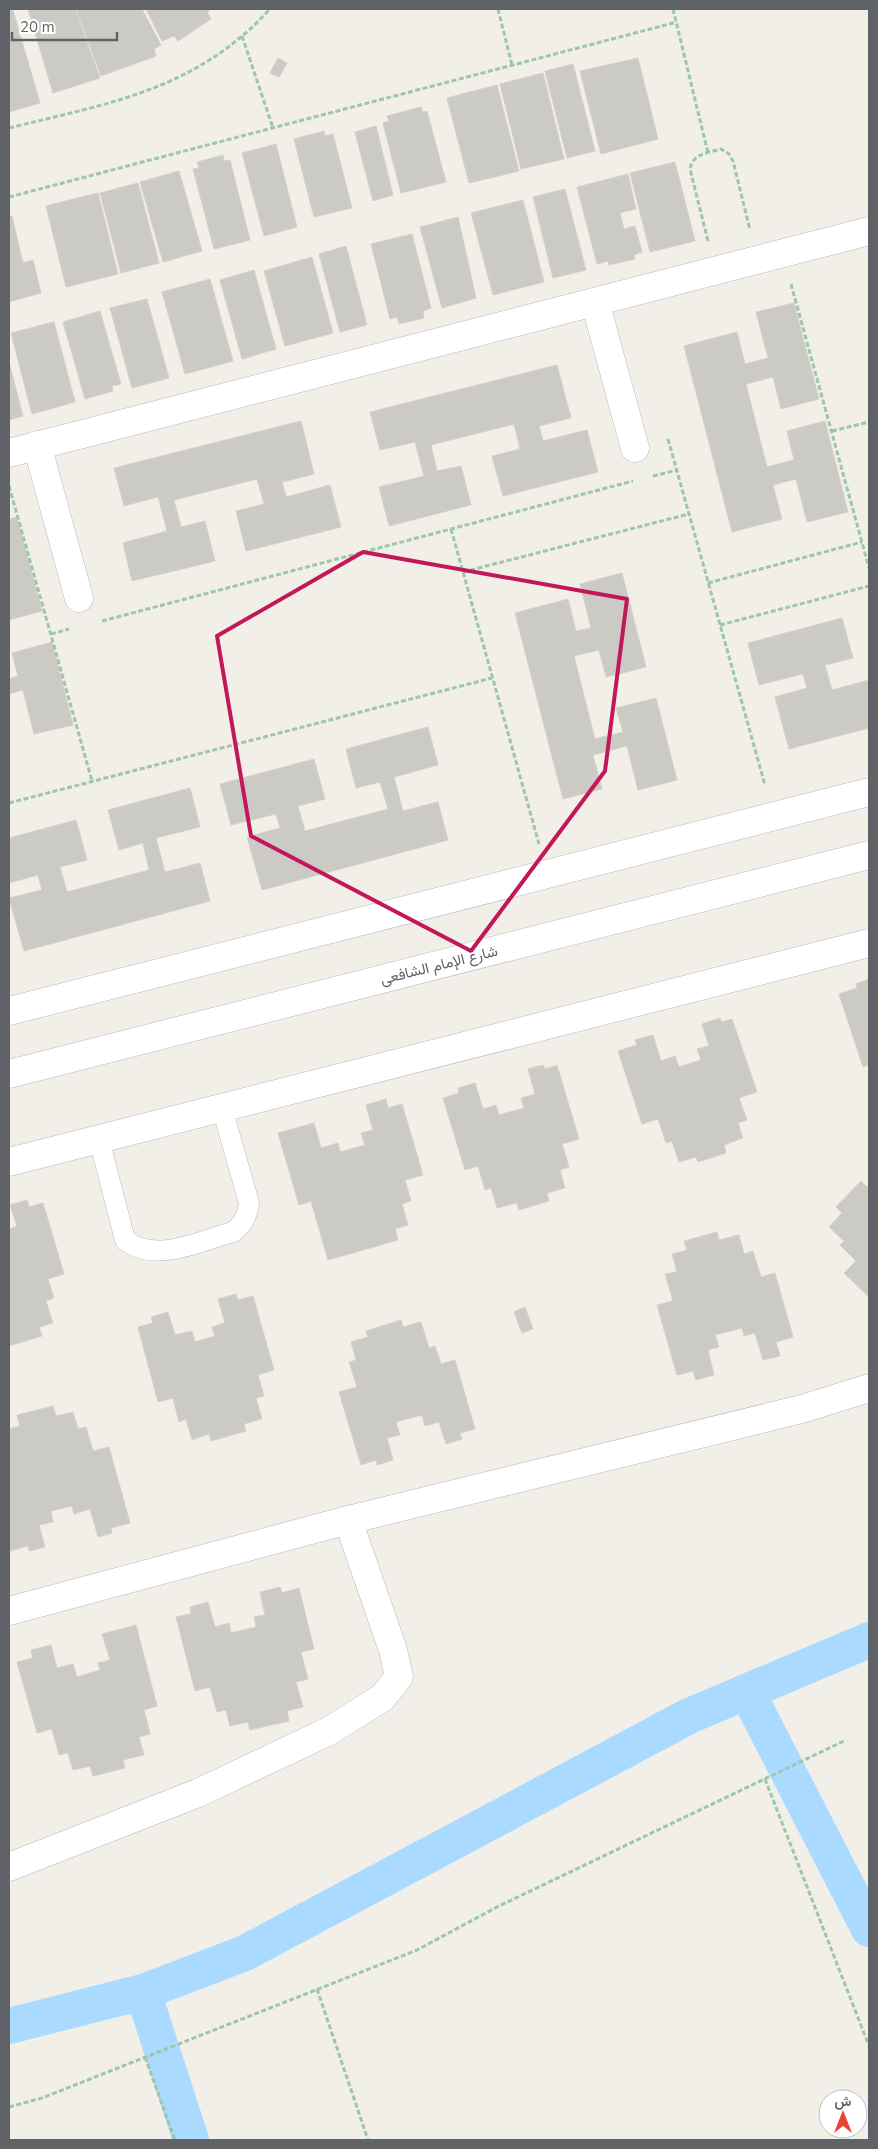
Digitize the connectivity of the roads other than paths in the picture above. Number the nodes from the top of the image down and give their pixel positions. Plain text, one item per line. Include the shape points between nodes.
1 (869, 231) edge
2 (595, 302) junction
3 (37, 445) junction
4 (636, 448) dead end
5 (9, 453) edge
6 (79, 598) dead end
7 (869, 792) edge
8 (869, 855) edge
9 (869, 943) edge
10 (9, 1011) edge
11 (9, 1074) edge
12 (222, 1108) junction
13 (99, 1139) junction
14 (9, 1162) edge
15 (869, 1388) edge
16 (348, 1520) junction
17 (9, 1611) edge
18 (9, 1868) edge

1 - 2 street
2 - 3 street
2 - 4 street
3 - 5 street
3 - 6 street
7 - 10 street
8 - 11 street, شارع الإمام الشافعى
9 - 12 street
12 - 13 street
12 - 13 lane via 249,1203 247,1215 234,1232 161,1252 136,1248 125,1240
13 - 14 street
15 - 16 street via 802,1410
16 - 17 street
16 - 18 street via 400,1677 382,1698 329,1731 198,1793

